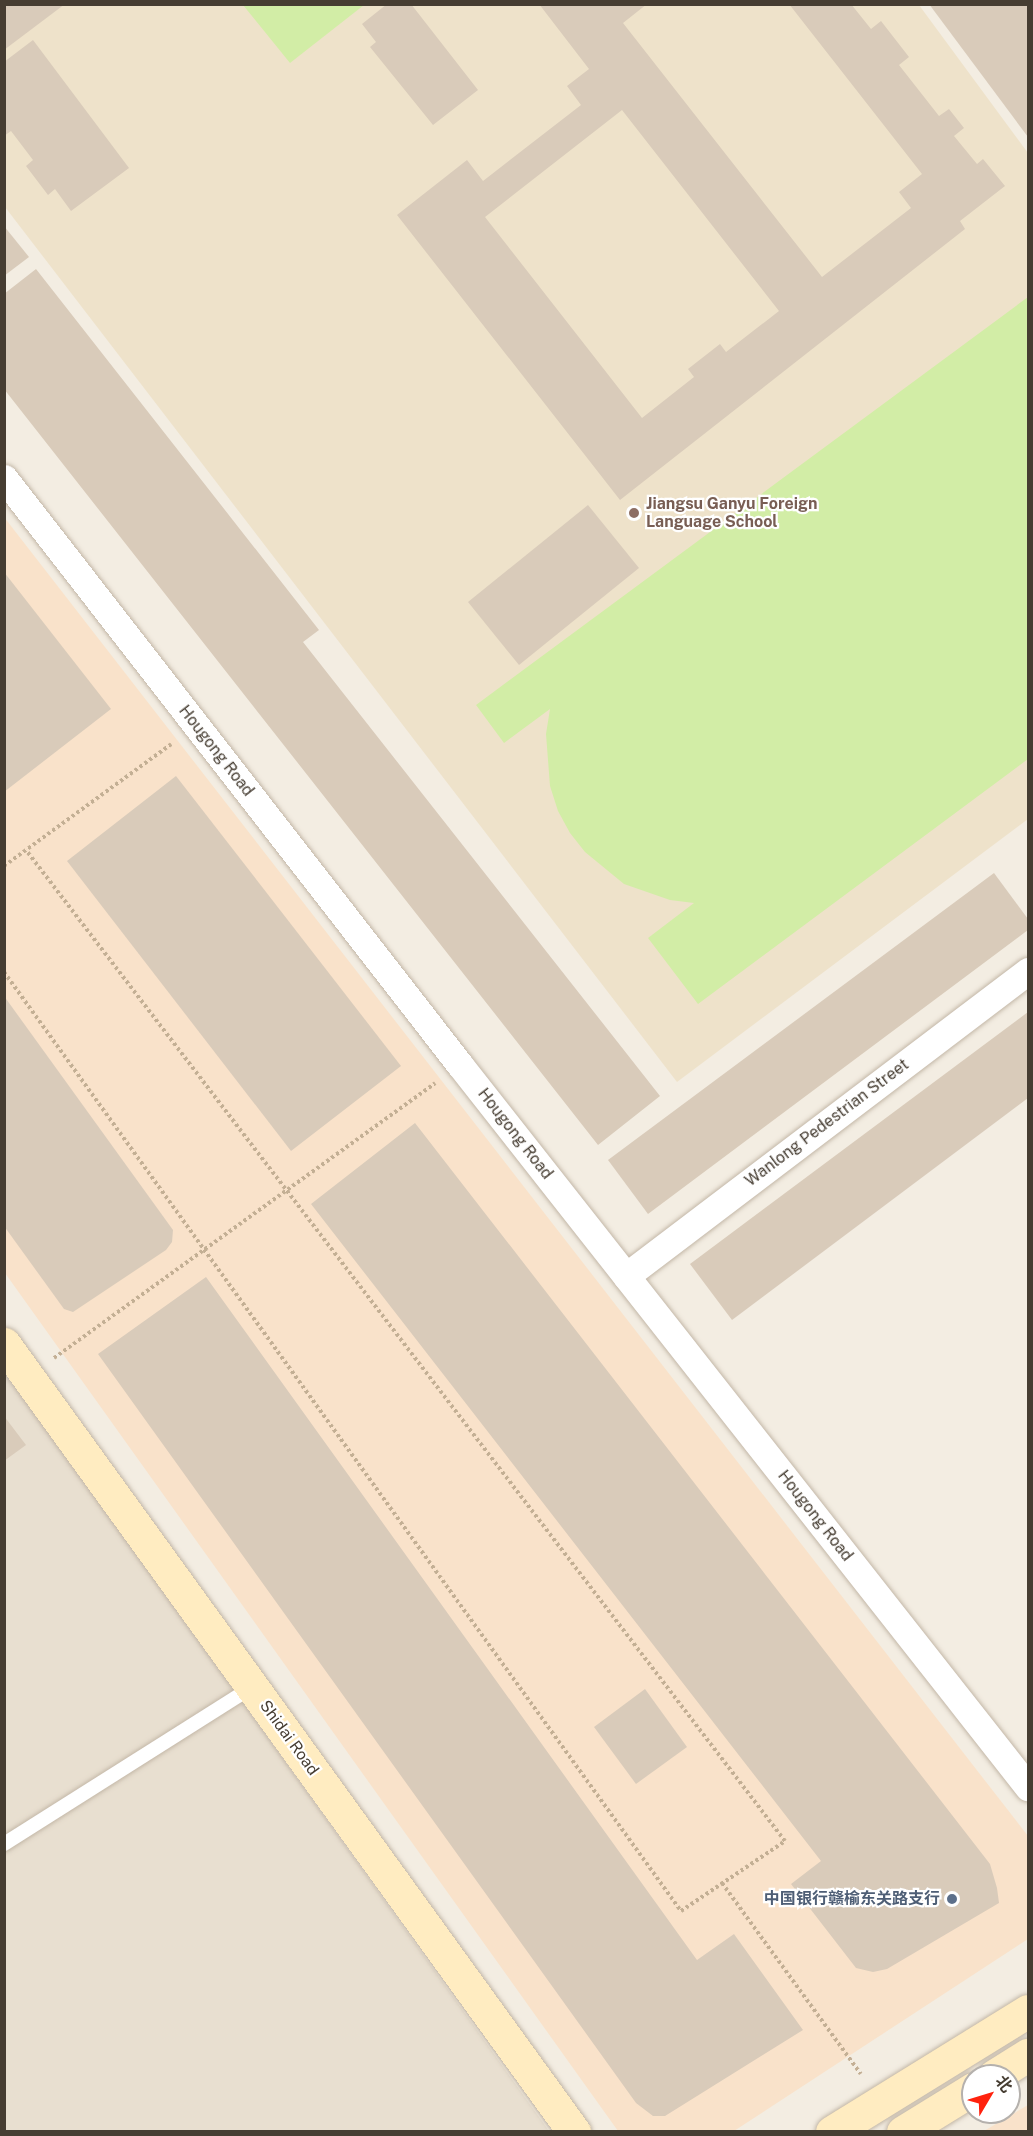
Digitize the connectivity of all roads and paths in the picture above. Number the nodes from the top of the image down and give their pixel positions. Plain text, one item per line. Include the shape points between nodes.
1 (4, 478) edge
2 (196, 726) junction
3 (26, 850) junction
4 (4, 866) edge
5 (1029, 971) edge
6 (4, 972) edge
7 (460, 1065) junction
8 (287, 1190) junction
9 (204, 1250) junction
10 (626, 1276) junction
11 (4, 1344) edge
12 (28, 1377) junction
13 (252, 1687) junction
14 (1029, 1787) edge
15 (4, 1844) edge
16 (722, 1883) junction
17 (1029, 2011) edge
18 (1029, 2055) edge
19 (1014, 2064) edge
20 (961, 2096) edge
21 (881, 2102) junction
22 (574, 2132) edge
23 (832, 2132) edge
24 (903, 2132) edge

1 - 2 street, Hougong Road
2 - 3 path
2 - 7 street, Hougong Road
3 - 4 path
3 - 8 path
5 - 10 street, Wanlong Pedestrian Street
6 - 9 path
7 - 8 path
7 - 10 street, Hougong Road
8 - 9 path
8 - 16 path via 785,1841
9 - 12 path
9 - 16 path via 681,1911
10 - 14 street, Hougong Road
11 - 12 street, Shidai Road
12 - 13 street, Shidai Road
13 - 15 lane
13 - 22 street, Shidai Road
16 - 21 path
17 - 21 street
18 - 19 street
20 - 24 street
21 - 23 street

